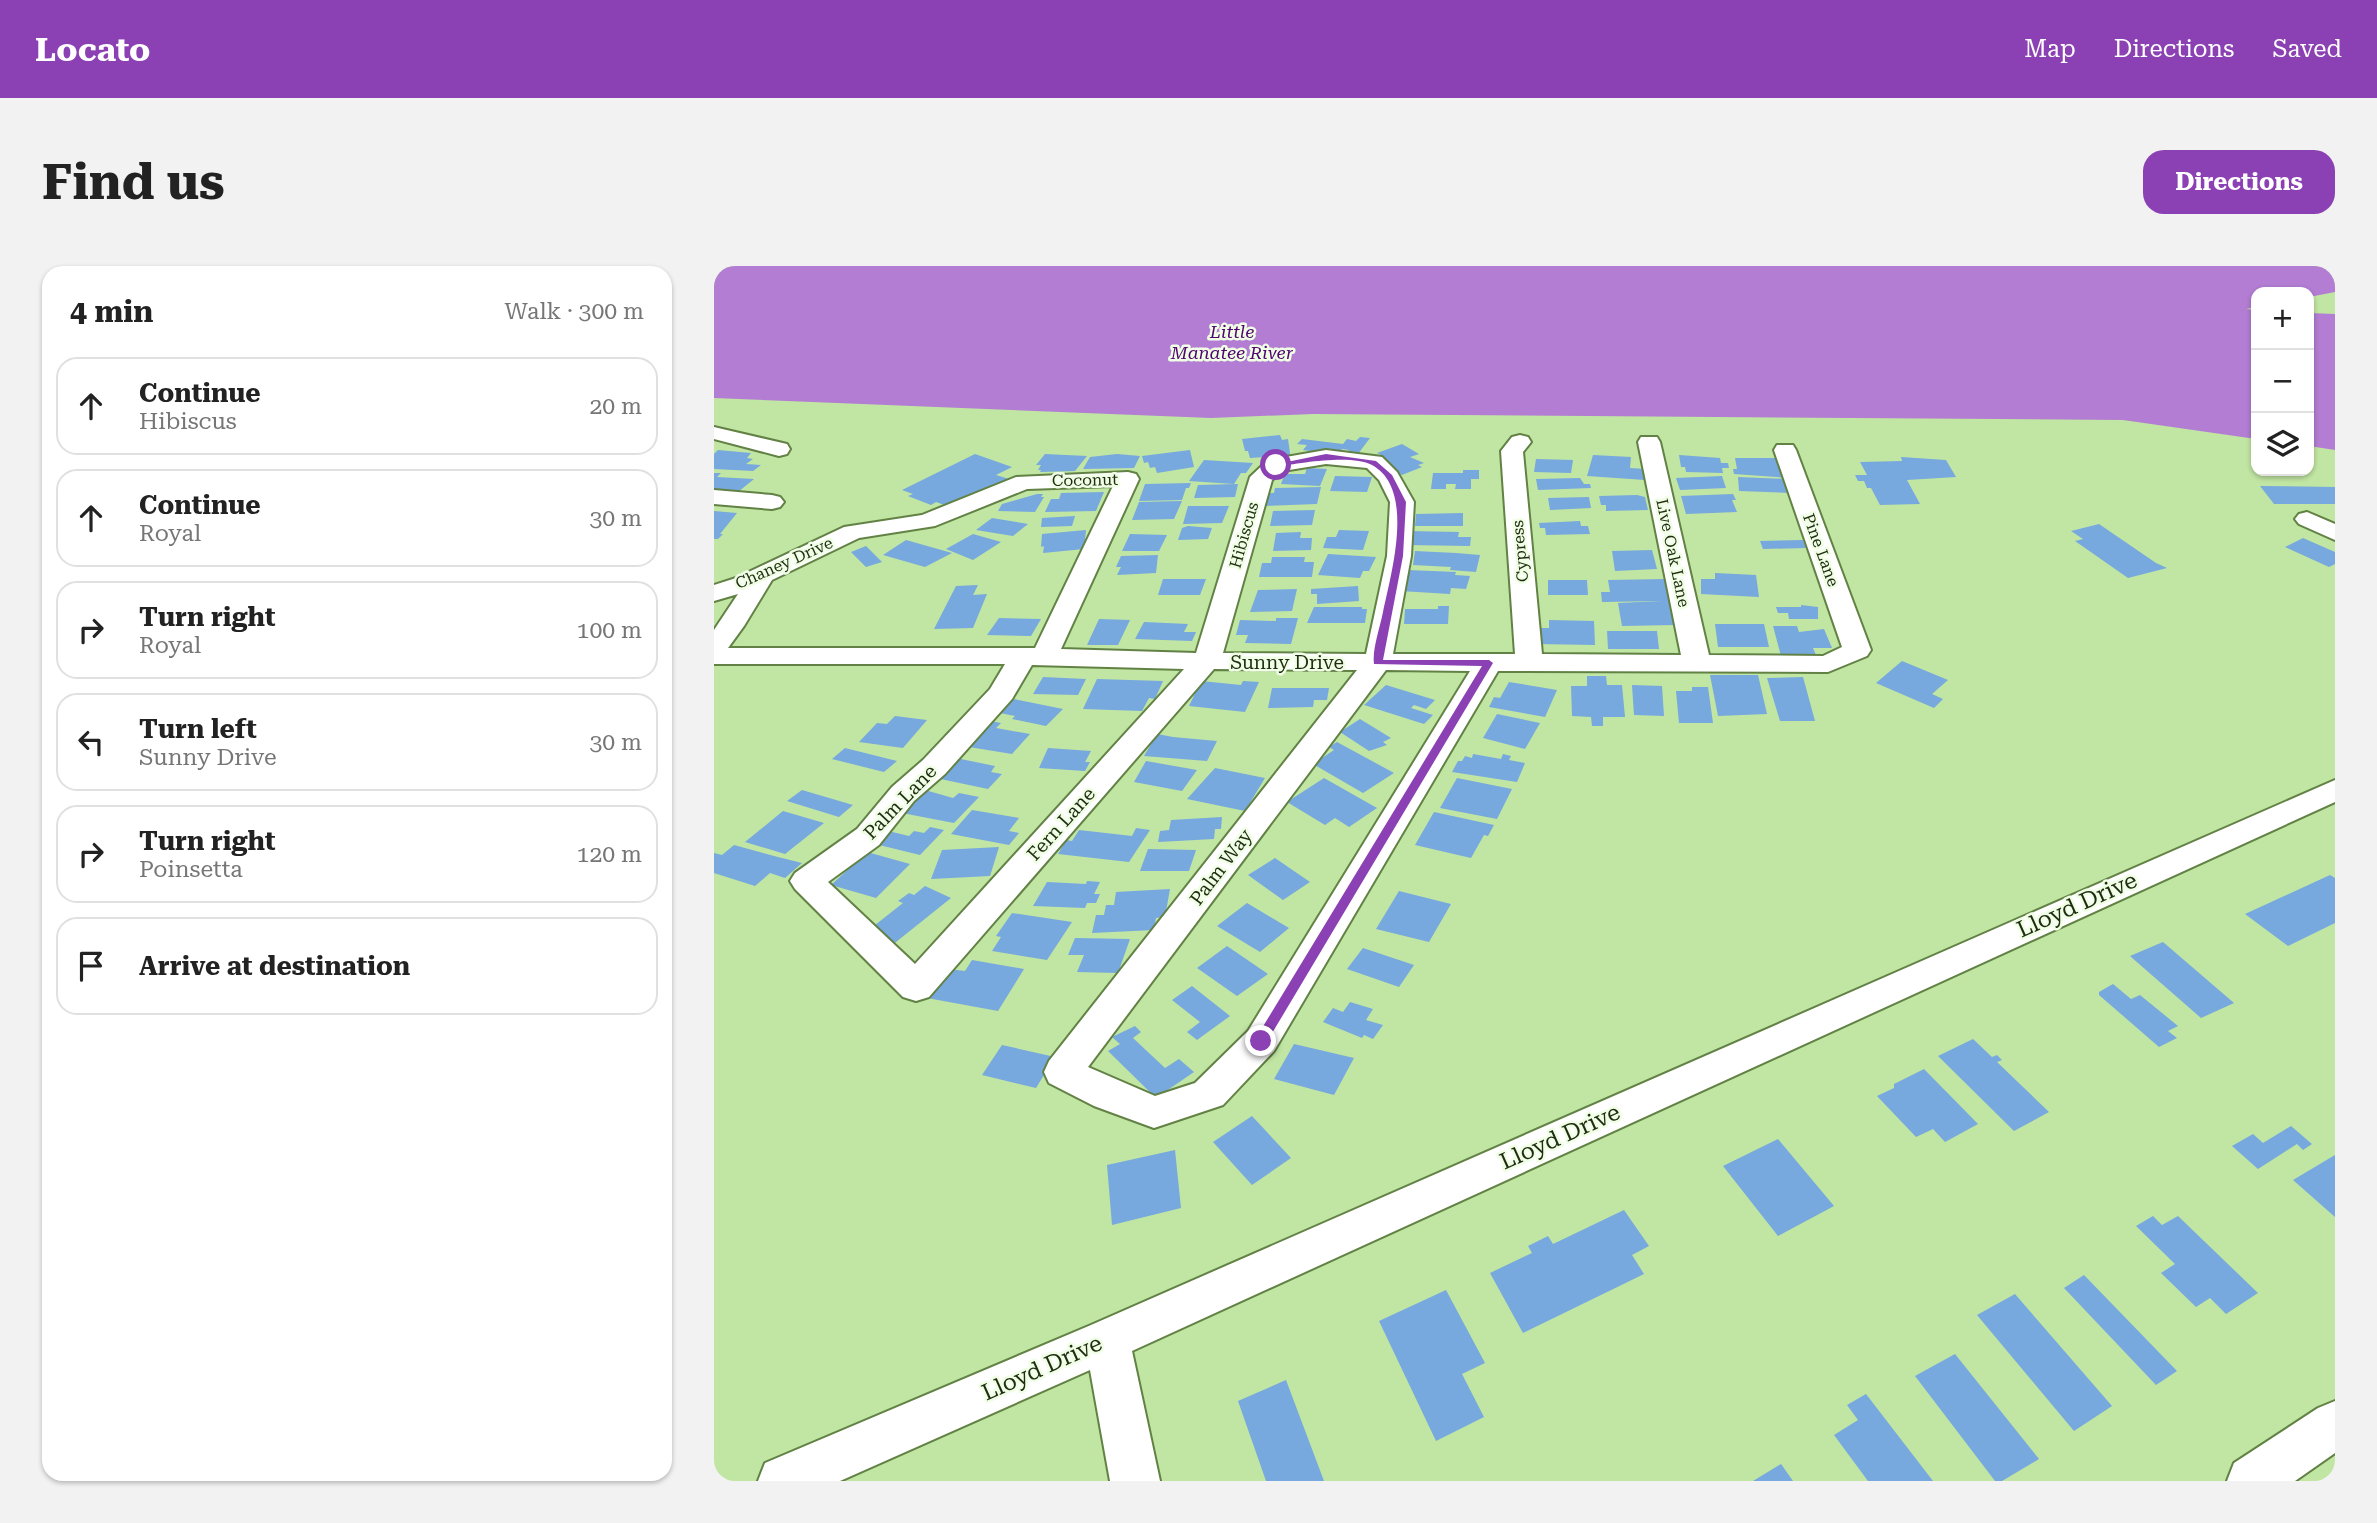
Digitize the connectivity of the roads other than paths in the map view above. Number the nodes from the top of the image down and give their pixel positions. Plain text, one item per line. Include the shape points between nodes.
1 (714, 433) edge
2 (1520, 442) dead end
3 (1649, 442) dead end
4 (779, 449) dead end
5 (1785, 450) dead end
6 (714, 497) edge
7 (772, 502) dead end
8 (2307, 519) dead end
9 (853, 532) joint
10 (2335, 533) edge
11 (762, 575) junction
12 (714, 593) edge
13 (714, 647) edge
14 (1857, 649) joint
15 (714, 656) edge
16 (1034, 657) junction
17 (1207, 661) junction
18 (1378, 662) junction
19 (1489, 663) junction
20 (1530, 663) junction
21 (1697, 664) junction
22 (2335, 790) edge
23 (916, 987) joint
24 (1107, 1340) junction
25 (2335, 1424) edge
26 (783, 1481) edge
27 (1135, 1481) edge
28 (2252, 1481) edge

1 - 4 street
2 - 20 street, Cypress via 1512,451
3 - 21 street, Live Oak Lane
5 - 14 street, Pine Lane
6 - 7 street
8 - 10 street
9 - 11 street, Chaney Drive
9 - 16 street, Coconut via 927,521 1024,482 1128,479
11 - 12 street, Chaney Drive
11 - 13 street
14 - 21 street, Sunny Drive via 1828,664
15 - 16 street, Sunny Drive
16 - 17 street, Sunny Drive
16 - 23 street, Palm Lane via 868,837 807,881
17 - 18 street, Sunny Drive
17 - 18 street, Hibiscus via 1261,477 1276,465 1326,457 1374,462 1389,477 1402,502 1399,556
17 - 23 street, Fern Lane
18 - 19 street, Sunny Drive
18 - 19 street, Palm Way via 1063,1073 1154,1112 1209,1094 1261,1041
19 - 20 street, Sunny Drive
20 - 21 street, Sunny Drive
22 - 24 street, Lloyd Drive
24 - 26 street, Lloyd Drive
24 - 27 street
25 - 28 street

